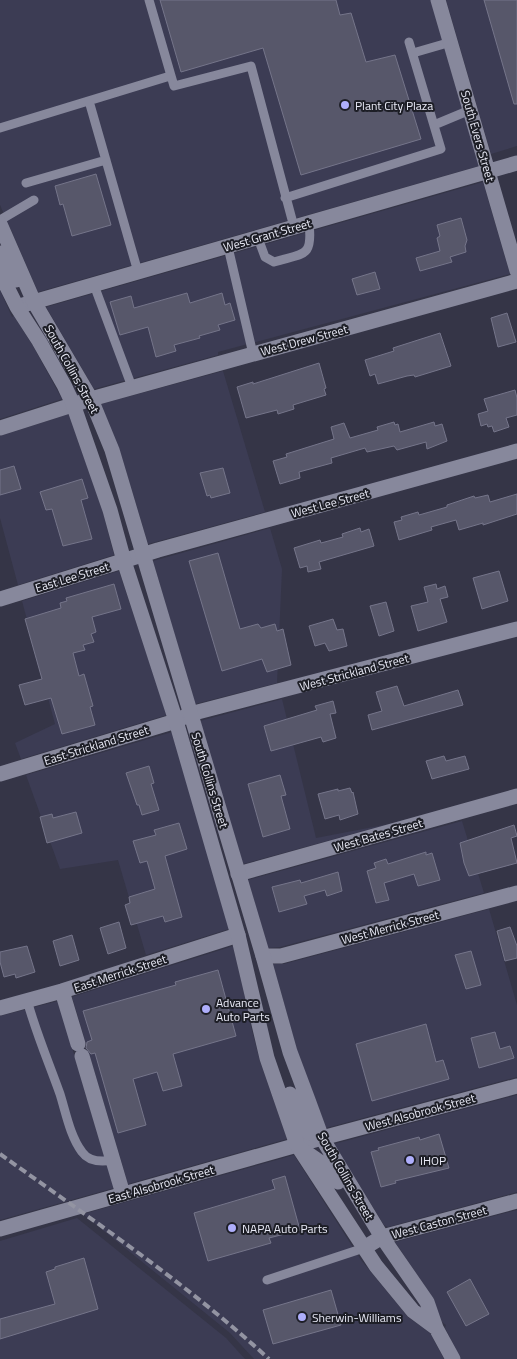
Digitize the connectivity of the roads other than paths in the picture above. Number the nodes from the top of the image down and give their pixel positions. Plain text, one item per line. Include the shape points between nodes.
1 (149, 0) edge
2 (438, 0) edge
3 (409, 42) dead end
4 (451, 42) junction
5 (413, 53) junction
6 (170, 76) junction
7 (89, 101) junction
8 (470, 110) junction
9 (434, 125) junction
10 (0, 128) edge
11 (106, 160) junction
12 (517, 163) edge
13 (488, 172) junction
14 (26, 183) dead end
15 (286, 198) junction
16 (34, 200) dead end
17 (0, 222) edge
18 (302, 225) junction
19 (258, 238) junction
20 (228, 246) junction
21 (0, 253) edge
22 (517, 271) edge
23 (138, 272) junction
24 (0, 273) edge
25 (517, 281) edge
26 (94, 285) junction
27 (34, 302) junction
28 (17, 307) junction
29 (252, 354) junction
30 (132, 387) junction
31 (91, 398) junction
32 (73, 404) junction
33 (0, 428) edge
34 (517, 451) edge
35 (143, 555) junction
36 (124, 561) junction
37 (0, 599) edge
38 (517, 629) edge
39 (190, 714) junction
40 (176, 721) junction
41 (0, 774) edge
42 (517, 796) edge
43 (238, 874) junction
44 (517, 893) edge
45 (238, 935) junction
46 (263, 956) junction
47 (62, 991) junction
48 (27, 1000) junction
49 (0, 1008) edge
50 (260, 1027) junction
51 (517, 1086) edge
52 (322, 1138) junction
53 (297, 1145) junction
54 (113, 1160) junction
55 (123, 1194) junction
56 (517, 1201) edge
57 (0, 1229) edge
58 (380, 1234) junction
59 (364, 1248) junction
60 (267, 1280) dead end
61 (436, 1328) junction
62 (453, 1359) edge

1 - 6 lane
2 - 4 street, South Evers Street
3 - 5 lane
4 - 5 lane
4 - 8 street, South Evers Street
5 - 9 lane
6 - 7 lane
6 - 15 lane via 174,86 251,66
7 - 10 lane
7 - 11 lane
8 - 9 lane
8 - 13 street, South Evers Street
9 - 15 lane via 441,149
11 - 14 lane
11 - 23 lane
12 - 13 street, West Grant Street
13 - 18 street, West Grant Street
13 - 22 street, South Evers Street
15 - 18 lane
16 - 17 lane
17 - 27 street, South Collins Street
18 - 19 street, West Grant Street
18 - 19 lane via 310,246 306,252 274,262 265,257
19 - 20 street, West Grant Street
20 - 23 street, West Grant Street
20 - 29 lane
21 - 27 street
23 - 26 street, West Grant Street
24 - 28 street, South Collins Street
25 - 29 street, West Drew Street
26 - 27 street, West Grant Street
26 - 30 lane
27 - 28 street, West Grant Street
27 - 31 street, South Collins Street
28 - 32 street, South Collins Street
29 - 30 street, West Drew Street
30 - 31 street, West Drew Street
31 - 32 street, West Drew Street
31 - 35 street, South Collins Street via 112,450
32 - 33 street, West Drew Street
32 - 36 street, South Collins Street
34 - 35 street, West Lee Street
35 - 36 street, East Lee Street
35 - 39 street, South Collins Street
36 - 37 street, East Lee Street
36 - 40 street, South Collins Street
38 - 39 street, West Strickland Street
39 - 40 street, East Strickland Street
39 - 43 street, South Collins Street
40 - 41 street, East Strickland Street
40 - 45 street, South Collins Street
42 - 43 street, West Bates Street
43 - 46 street, South Collins Street
44 - 46 street, West Merrick Street via 282,956
45 - 47 street, East Merrick Street
45 - 50 street, South Collins Street
46 - 52 street, South Collins Street via 290,1052
47 - 48 street, East Merrick Street
47 - 54 street
48 - 49 street, East Merrick Street
48 - 54 lane via 35,1030 82,1153 101,1162
50 - 52 street via 308,1132
50 - 53 street, South Collins Street via 267,1058
51 - 52 street, West Alsobrook Street
52 - 53 street, East Alsobrook Street
52 - 58 street, South Collins Street
53 - 55 street, East Alsobrook Street
53 - 58 street via 330,1169 363,1224
53 - 59 street, South Collins Street
54 - 55 street
55 - 57 street, East Alsobrook Street
56 - 58 street, West Caston Street
58 - 59 street, West Caston Street
58 - 61 street, South Collins Street via 427,1302
59 - 60 lane
59 - 61 street, South Collins Street via 414,1311
61 - 62 street, South Collins Street

